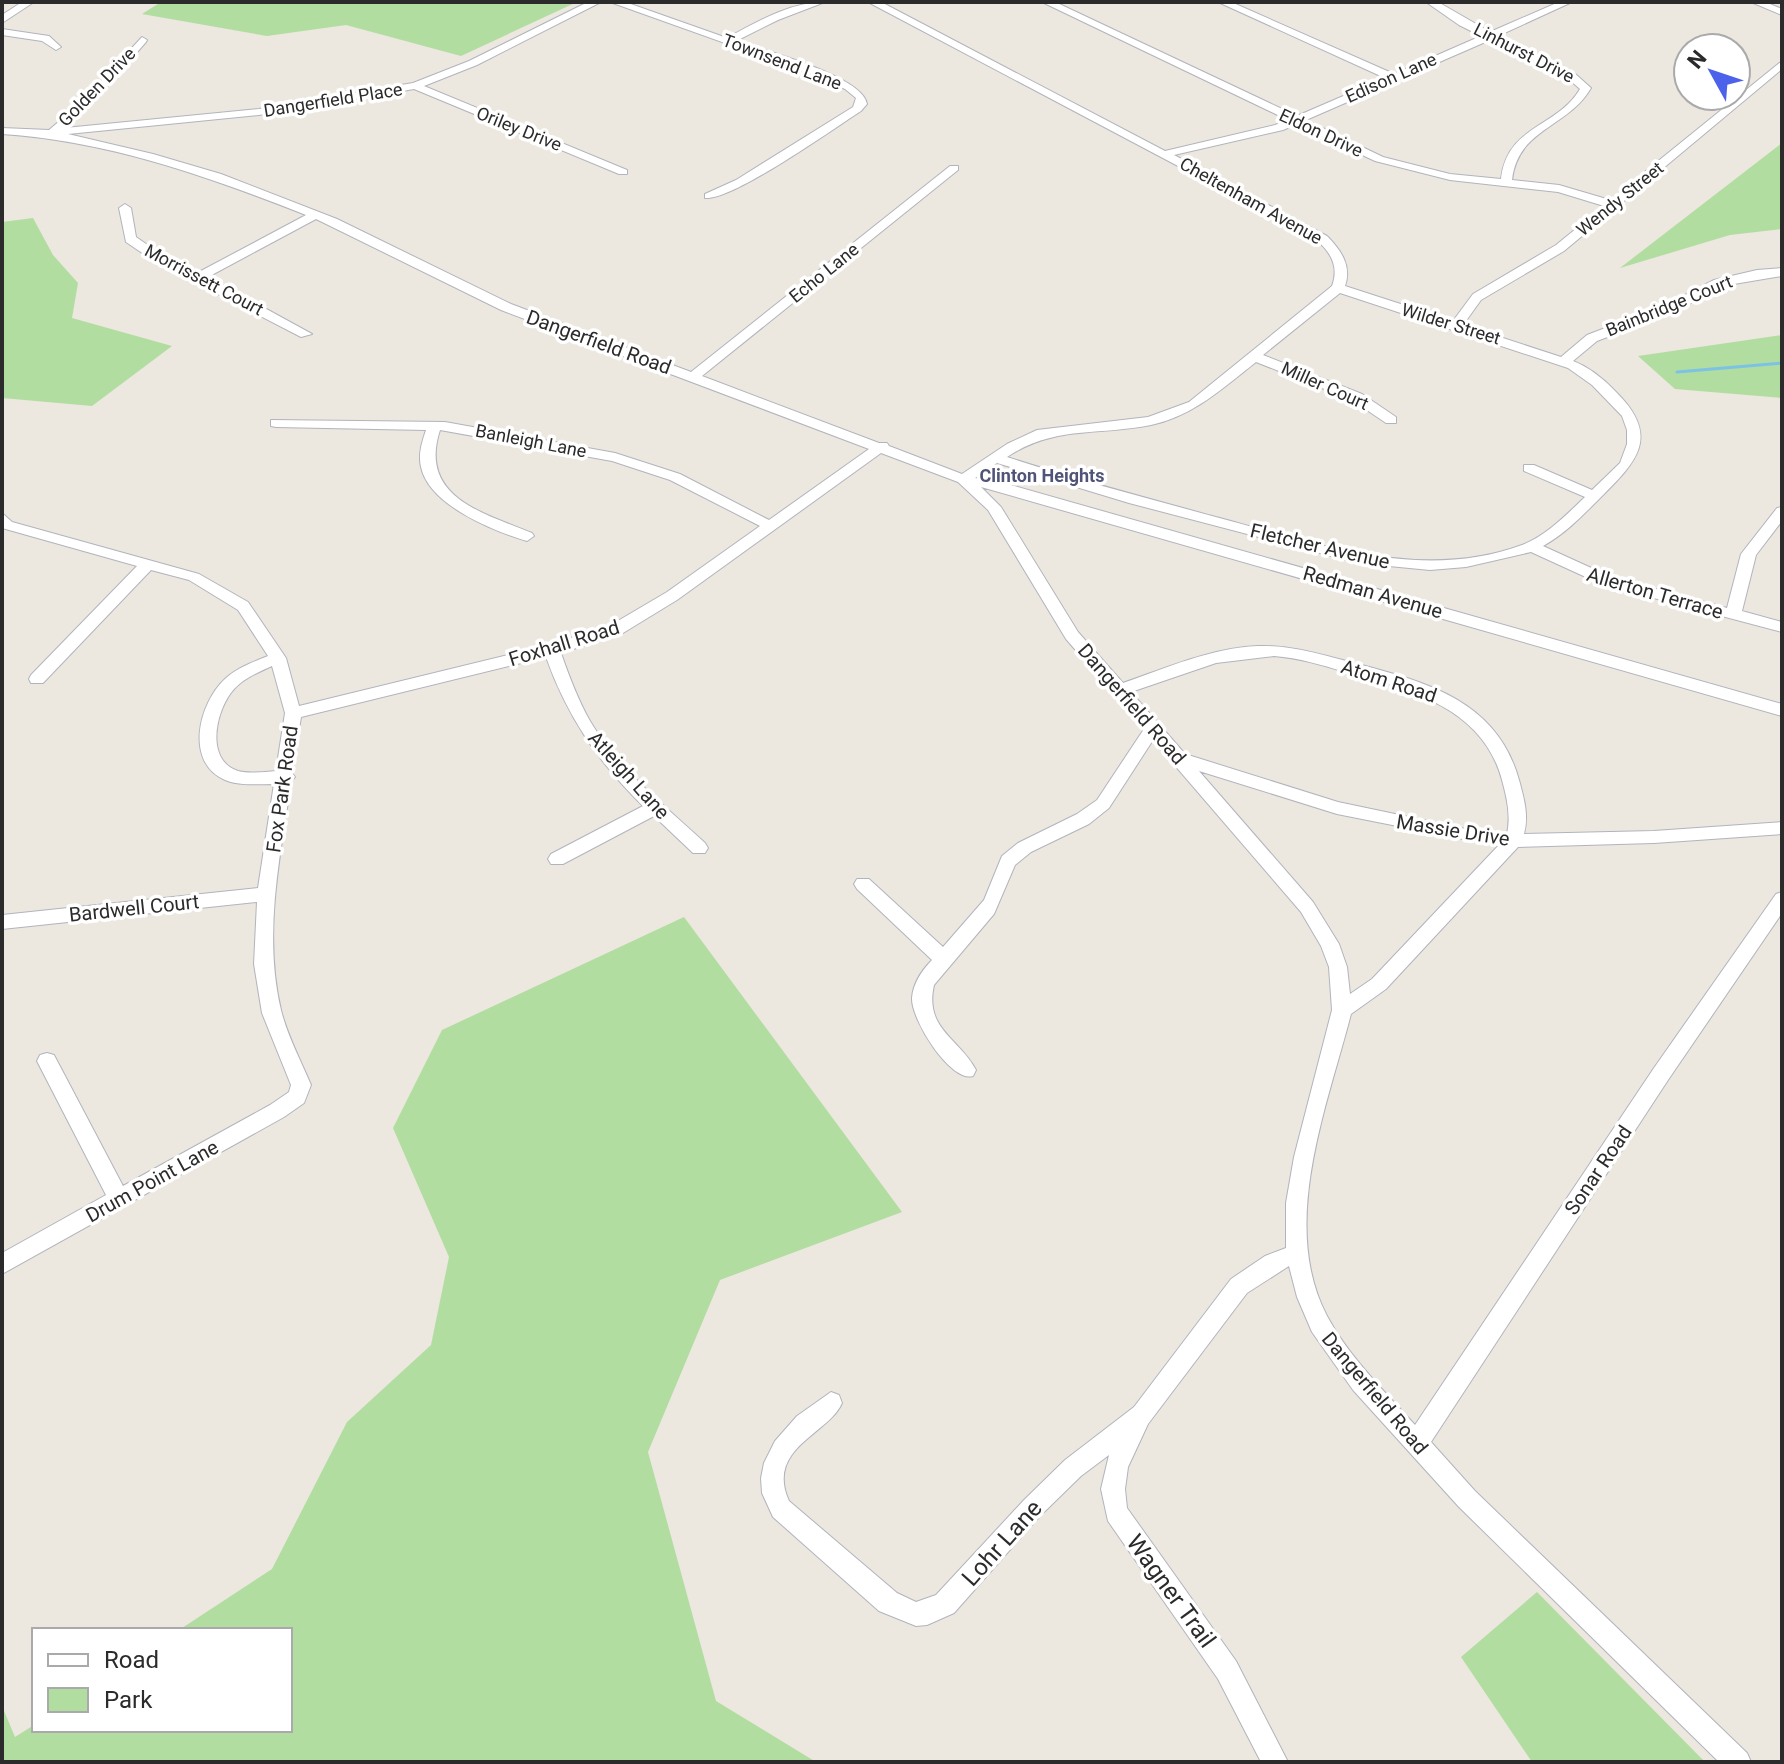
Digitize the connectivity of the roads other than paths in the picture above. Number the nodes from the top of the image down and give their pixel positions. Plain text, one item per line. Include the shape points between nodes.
1 (29, 2) edge
2 (596, 2) edge
3 (615, 2) edge
4 (820, 2) edge
5 (873, 2) edge
6 (1047, 2) edge
7 (1223, 2) edge
8 (1431, 2) edge
9 (1567, 2) edge
10 (1756, 2) edge
11 (1782, 12) edge
12 (2, 20) edge
13 (2, 32) edge
14 (1490, 35) junction
15 (142, 40) dead end
16 (728, 41) junction
17 (56, 47) dead end
18 (1782, 64) edge
19 (1392, 77) junction
20 (415, 86) junction
21 (1295, 121) junction
22 (2, 131) edge
23 (52, 134) junction
24 (1165, 154) junction
25 (954, 168) dead end
26 (623, 172) dead end
27 (1506, 183) junction
28 (709, 196) dead end
29 (1614, 205) junction
30 (125, 208) dead end
31 (315, 215) junction
32 (1782, 272) edge
33 (199, 277) junction
34 (1338, 288) junction
35 (1456, 326) junction
36 (306, 334) dead end
37 (1256, 357) junction
38 (1564, 361) junction
39 (693, 377) junction
40 (1391, 420) dead end
41 (276, 423) dead end
42 (434, 426) junction
43 (882, 446) junction
44 (997, 458) junction
45 (1529, 468) dead end
46 (963, 479) junction
47 (1594, 496) junction
48 (1782, 511) edge
49 (4, 524) edge
50 (770, 526) junction
51 (527, 536) dead end
52 (1532, 547) junction
53 (149, 563) junction
54 (1733, 615) junction
55 (1782, 627) edge
56 (552, 650) junction
57 (278, 658) junction
58 (37, 679) dead end
59 (1120, 690) junction
60 (1782, 710) edge
61 (293, 713) junction
62 (1154, 729) junction
63 (1180, 759) junction
64 (286, 777) junction
65 (656, 807) junction
66 (1782, 828) edge
67 (1513, 841) junction
68 (699, 848) dead end
69 (557, 859) dead end
70 (863, 884) dead end
71 (266, 894) junction
72 (1782, 899) edge
73 (2, 922) edge
74 (943, 959) junction
75 (1342, 1010) junction
76 (47, 1061) dead end
77 (966, 1070) dead end
78 (299, 1094) joint
79 (119, 1199) junction
80 (1297, 1254) junction
81 (2, 1264) edge
82 (831, 1403) dead end
83 (1142, 1415) junction
84 (1416, 1444) junction
85 (1275, 1762) edge
86 (1738, 1762) edge

1 - 12 street
2 - 20 street, Dangerfield Place
3 - 16 street, Townsend Lane
4 - 16 street
5 - 24 street, Cheltenham Avenue
6 - 21 street, Eldon Drive
7 - 19 street
8 - 14 street, Linhurst Drive
9 - 14 street, Edison Lane
10 - 11 street
13 - 17 street via 45,38
14 - 19 street, Edison Lane
14 - 27 street, Linhurst Drive via 1568,73 1586,88 1575,103 1518,146 1506,168
15 - 23 street, Golden Drive
16 - 28 street, Townsend Lane via 830,78 863,101 740,182
18 - 29 street, Wendy Street
19 - 21 street, Edison Lane
20 - 23 street, Dangerfield Place via 248,114
20 - 26 street, Oriley Drive
21 - 24 street, Edison Lane via 1265,133
21 - 27 street, Eldon Drive via 1398,165
22 - 23 street, Dangerfield Road
23 - 31 street, Dangerfield Road via 196,169
24 - 34 street, Cheltenham Avenue via 1324,239 1341,268
25 - 39 street, Echo Lane
27 - 29 street, Eldon Drive via 1559,189
29 - 35 street, Wendy Street via 1560,248 1477,297
30 - 33 street, Morrissett Court via 130,239
31 - 33 street
31 - 39 street, Dangerfield Road via 506,307
32 - 38 street, Bainbridge Court via 1718,283 1592,338
33 - 36 street, Morrissett Court
34 - 35 street, Wilder Street
34 - 37 street
35 - 38 street, Wilder Street
37 - 40 street, Miller Court via 1357,397
37 - 44 street via 1204,399 1175,414 1123,425 1053,430
38 - 47 street, Fletcher Avenue via 1606,389 1632,423 1631,456
39 - 43 street, Dangerfield Road
41 - 42 street, Banleigh Lane
42 - 50 street, Banleigh Lane via 626,460 675,477
42 - 51 street via 426,443 426,463 442,493 465,510
43 - 46 street, Dangerfield Road
43 - 50 street, Foxhall Road
44 - 46 street
44 - 52 street, Fletcher Avenue via 1376,562 1461,564
45 - 47 street
46 - 59 street, Dangerfield Road via 994,507 1055,612
46 - 60 street, Redman Avenue
47 - 52 street, Fletcher Avenue
48 - 54 street via 1749,554
49 - 53 street, Fox Park Road
50 - 56 street, Foxhall Road via 634,620
52 - 54 street, Allerton Terrace via 1606,581
53 - 57 street, Fox Park Road via 194,577 243,606
53 - 58 street
54 - 55 street, Allerton Terrace
56 - 61 street, Foxhall Road
56 - 65 street, Atleigh Lane via 594,741
57 - 61 street, Fox Park Road
57 - 64 street via 243,674 220,695 207,745 211,759 226,773
59 - 62 street, Dangerfield Road
59 - 67 street, Atom Road via 1220,657 1275,651 1425,688 1494,737 1513,786 1519,830
61 - 64 street, Fox Park Road
62 - 63 street, Dangerfield Road
62 - 74 street via 1140,742 1104,803 1009,859 991,906
63 - 67 street, Massie Drive via 1337,808
63 - 75 street, Dangerfield Road via 1320,926 1338,967
64 - 71 street, Fox Park Road
65 - 68 street, Atleigh Lane
65 - 69 street
66 - 67 street, Massie Drive
67 - 75 street via 1379,984
70 - 74 street
71 - 73 street, Bardwell Court
71 - 78 street, Fox Park Road via 266,989 301,1081
72 - 84 street, Sonar Road
74 - 77 street via 922,985 920,1000 931,1027
75 - 80 street, Dangerfield Road via 1304,1157 1296,1203
76 - 79 street
78 - 79 street, Drum Point Lane
79 - 81 street, Drum Point Lane
80 - 83 street, Lohr Lane via 1239,1286
80 - 84 street, Dangerfield Road via 1308,1297 1331,1344
82 - 83 street, Lohr Lane via 788,1441 774,1471 774,1497 781,1509 877,1593 916,1614 945,1604 1073,1468
83 - 85 street, Wagner Trail via 1114,1473 1116,1513 1227,1670
84 - 86 street, Dangerfield Road

